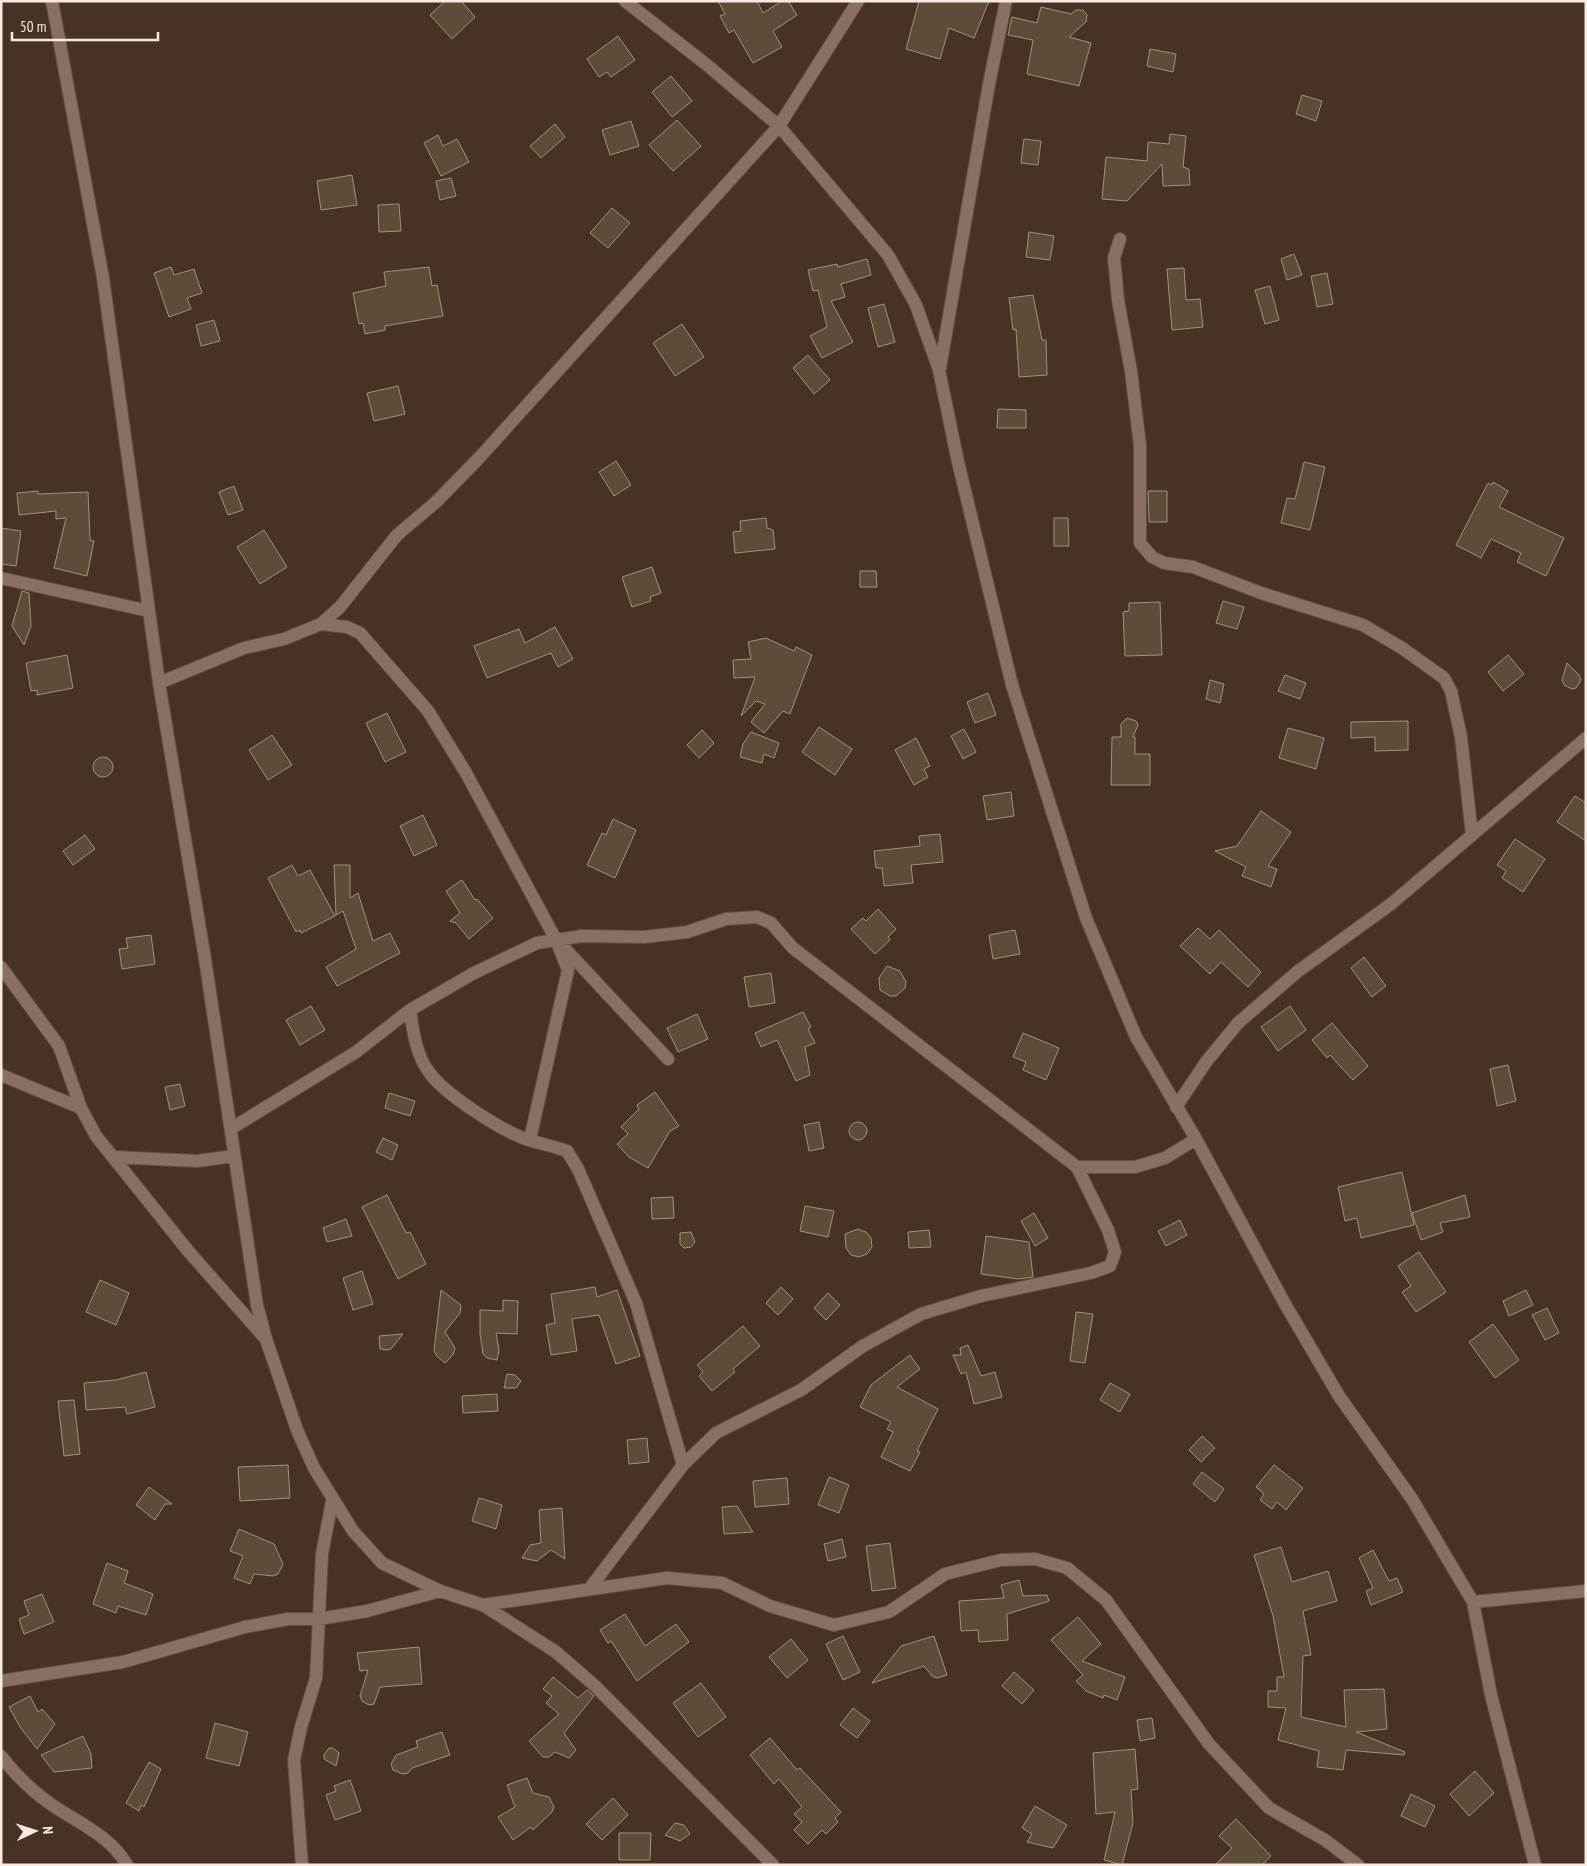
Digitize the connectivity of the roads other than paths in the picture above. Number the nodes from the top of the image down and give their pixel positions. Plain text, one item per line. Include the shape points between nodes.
1 (52, 1) edge
2 (625, 1) edge
3 (858, 1) edge
4 (1006, 1) edge
5 (779, 126) junction
6 (1120, 240) dead end
7 (940, 370) junction
8 (1, 578) edge
9 (149, 611) junction
10 (321, 624) junction
11 (159, 683) junction
12 (1586, 738) edge
13 (1472, 835) junction
14 (555, 938) junction
15 (1, 967) edge
16 (410, 1010) junction
17 (668, 1059) dead end
18 (1, 1076) edge
19 (1176, 1107) junction
20 (81, 1108) junction
21 (232, 1128) junction
22 (530, 1139) junction
23 (1196, 1139) junction
24 (234, 1156) junction
25 (114, 1157) junction
26 (1078, 1167) junction
27 (266, 1339) junction
28 (682, 1465) junction
29 (332, 1501) junction
30 (590, 1588) junction
31 (440, 1591) junction
32 (1586, 1591) edge
33 (1473, 1602) junction
34 (483, 1605) junction
35 (319, 1619) junction
36 (1, 1682) edge
37 (1, 1756) edge
38 (127, 1865) edge
39 (302, 1865) edge
40 (773, 1865) edge
41 (1358, 1865) edge
42 (1536, 1865) edge

1 - 9 street via 103,278
2 - 5 street
3 - 5 street
4 - 7 street
5 - 7 street via 888,254 916,305
5 - 10 street via 479,458 436,502 397,535 340,607
6 - 13 street via 1114,258 1140,446 1140,543 1152,557 1164,563 1194,567 1261,593 1363,625 1444,678 1451,691 1462,737
7 - 19 street via 958,462 1012,685 1086,918 1136,1037
8 - 9 street
9 - 11 street
10 - 11 street via 284,639 244,648
10 - 14 street via 347,627 360,633 428,711 466,773
11 - 21 street
12 - 13 street
13 - 19 street via 1391,904 1297,972 1238,1023 1206,1062
14 - 16 street via 474,972
14 - 17 street
14 - 22 street via 568,970
14 - 26 street via 644,937 687,932 726,919 757,917 771,923 793,948
15 - 20 street via 59,1046
16 - 21 street via 356,1052
16 - 22 street via 415,1040 429,1072 458,1100
18 - 20 street
19 - 23 street
20 - 25 street via 96,1136
21 - 24 street
22 - 28 street via 567,1151 578,1169 636,1303
23 - 26 street via 1165,1158 1135,1166
23 - 33 street via 1339,1396 1412,1499
24 - 25 street via 196,1161
24 - 27 street via 257,1305
25 - 27 street via 189,1252
26 - 28 street via 1108,1230 1115,1252 1110,1266 1091,1273 981,1296 921,1314 863,1346 801,1390 716,1432
27 - 29 street via 297,1430
28 - 30 street
29 - 31 street via 353,1532 382,1564
29 - 35 street via 322,1554
30 - 34 street
30 - 41 street via 667,1578 722,1583 770,1606 834,1625 888,1612 945,1574 1001,1560 1035,1559 1068,1568 1106,1600 1209,1744 1269,1808 1325,1840
31 - 34 street
31 - 35 street via 367,1611
32 - 33 street
33 - 42 street via 1491,1695
34 - 40 street via 556,1652 594,1685
35 - 36 street via 288,1619 245,1627 123,1662
35 - 39 street via 316,1678 294,1760
37 - 38 street via 31,1790 100,1835

